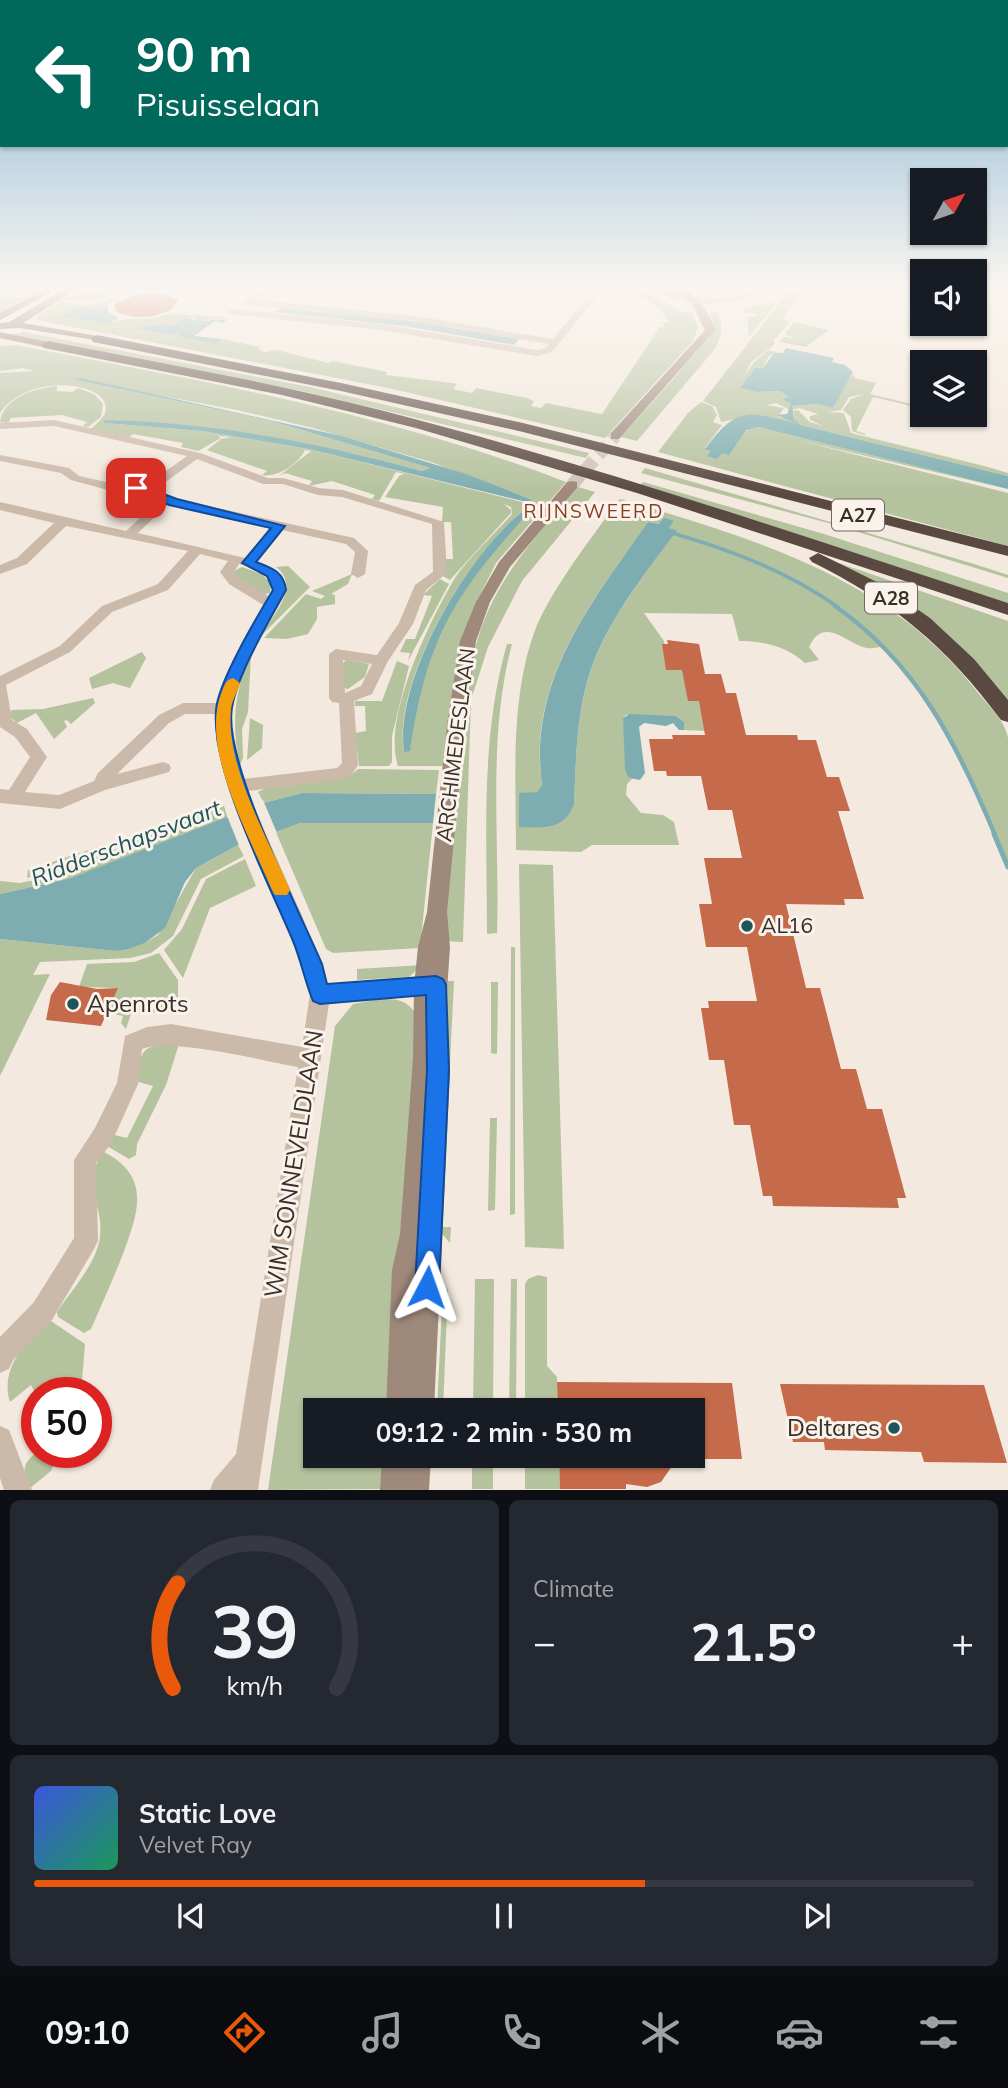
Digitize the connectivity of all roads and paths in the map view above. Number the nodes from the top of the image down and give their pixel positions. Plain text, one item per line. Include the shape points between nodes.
1 (91, 354) edge
2 (178, 354) edge
3 (690, 354) edge
4 (0, 426) edge
5 (615, 436) tunnel mouth
6 (196, 455) junction
7 (0, 458) edge
8 (572, 485) tunnel mouth
9 (148, 490) junction
10 (768, 493) junction
11 (166, 500) junction
12 (0, 506) edge
13 (63, 523) junction
14 (743, 523) junction
15 (279, 526) junction
16 (129, 535) junction
17 (197, 549) junction
18 (1008, 554) edge
19 (242, 561) junction
20 (1008, 567) edge
21 (0, 570) edge
22 (358, 573) dead end
23 (272, 605) junction
24 (1008, 609) edge
25 (381, 660) junction
26 (0, 682) edge
27 (0, 688) edge
28 (346, 698) junction
29 (224, 708) junction
30 (1008, 715) edge
31 (163, 768) dead end
32 (101, 785) junction
33 (240, 793) junction
34 (7, 797) edge
35 (430, 986) junction
36 (320, 994) junction
37 (312, 1059) junction
38 (0, 1360) edge
39 (400, 1398) edge
40 (420, 1398) edge
41 (0, 1439) edge
42 (248, 1461) junction
43 (396, 1468) edge
44 (415, 1468) edge
45 (18, 1489) edge
46 (224, 1489) edge
47 (244, 1489) edge
48 (395, 1489) edge
49 (414, 1489) edge

1 - 14 highway, A28 via 372,412
2 - 10 highway via 583,442
3 - 5 main road
4 - 6 street via 54,423
6 - 9 street
6 - 25 street via 267,482 343,494 438,522 440,573 420,588 406,624
7 - 9 street via 65,470 75,478 115,488
8 - 35 main road, ARCHIMEDESLAAN via 504,565 468,641 437,912 439,947
9 - 11 street
10 - 18 highway, A27
10 - 20 highway
11 - 15 street
11 - 16 street
12 - 13 street
13 - 16 street
13 - 21 street via 22,561
14 - 24 highway, A28
14 - 30 highway, A28 via 844,570 908,609 969,662
15 - 19 street
15 - 22 street via 356,544 362,551
16 - 17 street
17 - 19 street
17 - 26 street via 163,587 107,609 65,649
19 - 23 street via 263,567 276,577 279,590
19 - 23 street via 227,572 229,575
23 - 29 street via 251,641
25 - 28 street via 367,690
25 - 28 street via 336,654 337,698
27 - 34 street via 5,723 21,733 39,757
28 - 33 street via 348,771
29 - 32 street via 183,709 164,719
29 - 33 street, WIM SONNEVELDLAAN via 225,748
31 - 32 street
32 - 34 street via 60,802
33 - 36 street, WIM SONNEVELDLAAN via 312,964
35 - 36 street
35 - 39 main road, ARCHIMEDESLAAN via 412,1234 405,1270
35 - 40 main road, ARCHIMEDESLAAN via 438,1070
36 - 37 street, WIM SONNEVELDLAAN
37 - 38 street via 181,1034 145,1036 132,1043 127,1084 103,1136 85,1160 86,1241 43,1311
37 - 42 street, WIM SONNEVELDLAAN
41 - 45 street
42 - 46 street
42 - 47 street, WIM SONNEVELDLAAN
43 - 48 main road
44 - 49 main road

